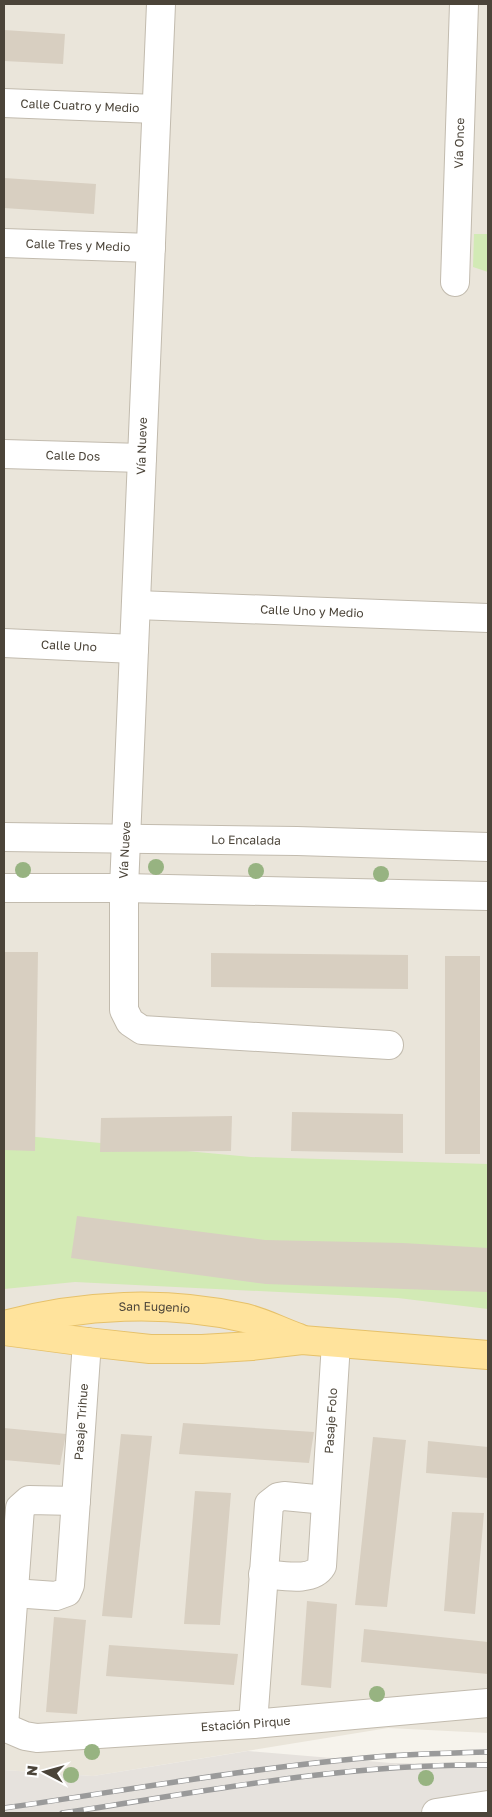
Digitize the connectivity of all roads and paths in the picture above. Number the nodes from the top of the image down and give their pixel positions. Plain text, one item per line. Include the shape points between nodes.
1 (161, 4) edge
2 (464, 4) edge
3 (4, 104) edge
4 (156, 108) junction
5 (4, 243) edge
6 (150, 248) junction
7 (455, 282) dead end
8 (4, 454) edge
9 (142, 458) junction
10 (136, 605) junction
11 (488, 618) edge
12 (4, 644) edge
13 (134, 649) junction
14 (4, 837) edge
15 (126, 838) junction
16 (488, 847) edge
17 (4, 888) edge
18 (124, 888) junction
19 (488, 896) edge
20 (389, 1044) dead end
21 (4, 1325) edge
22 (4, 1331) edge
23 (302, 1340) junction
24 (86, 1342) junction
25 (336, 1343) junction
26 (488, 1355) edge
27 (326, 1500) junction
28 (76, 1501) junction
29 (263, 1574) junction
30 (13, 1593) junction
31 (488, 1703) edge
32 (253, 1724) junction
33 (4, 1727) edge
34 (480, 1808) edge
35 (436, 1813) edge

1 - 4 street, Vía Nueve
2 - 7 street, Vía Once
3 - 4 street, Calle Cuatro y Medio
4 - 6 street, Vía Nueve
5 - 6 street, Calle Tres y Medio
6 - 9 street, Vía Nueve
8 - 9 street, Calle Dos
9 - 10 street, Vía Nueve
10 - 11 street, Calle Uno y Medio
10 - 13 street, Vía Nueve
12 - 13 street, Calle Uno
13 - 15 street, Vía Nueve
14 - 15 street, Lo Encalada
15 - 16 street, Lo Encalada
15 - 18 street, Vía Nueve
17 - 18 street
18 - 19 street
18 - 20 street, Vía Nueve via 124,1010 130,1022 142,1030
21 - 23 main road, San Eugenio via 74,1310 162,1307 247,1318
22 - 24 main road, San Eugenio
23 - 24 main road, San Eugenio via 202,1349 150,1349
23 - 25 main road, San Eugenio
24 - 28 street, Pasaje Trihue
25 - 26 main road, San Eugenio
25 - 27 street, Pasaje Folo
27 - 29 street, Pasaje Folo via 323,1560 319,1571 305,1576
27 - 29 street via 284,1496 272,1500 268,1509
28 - 30 street via 29,1500 20,1508
28 - 30 street, Pasaje Trihue via 67,1592 56,1596
29 - 32 street
30 - 33 street
31 - 32 street, Estación Pirque
32 - 33 street, Estación Pirque via 37,1738
34 - 35 street

